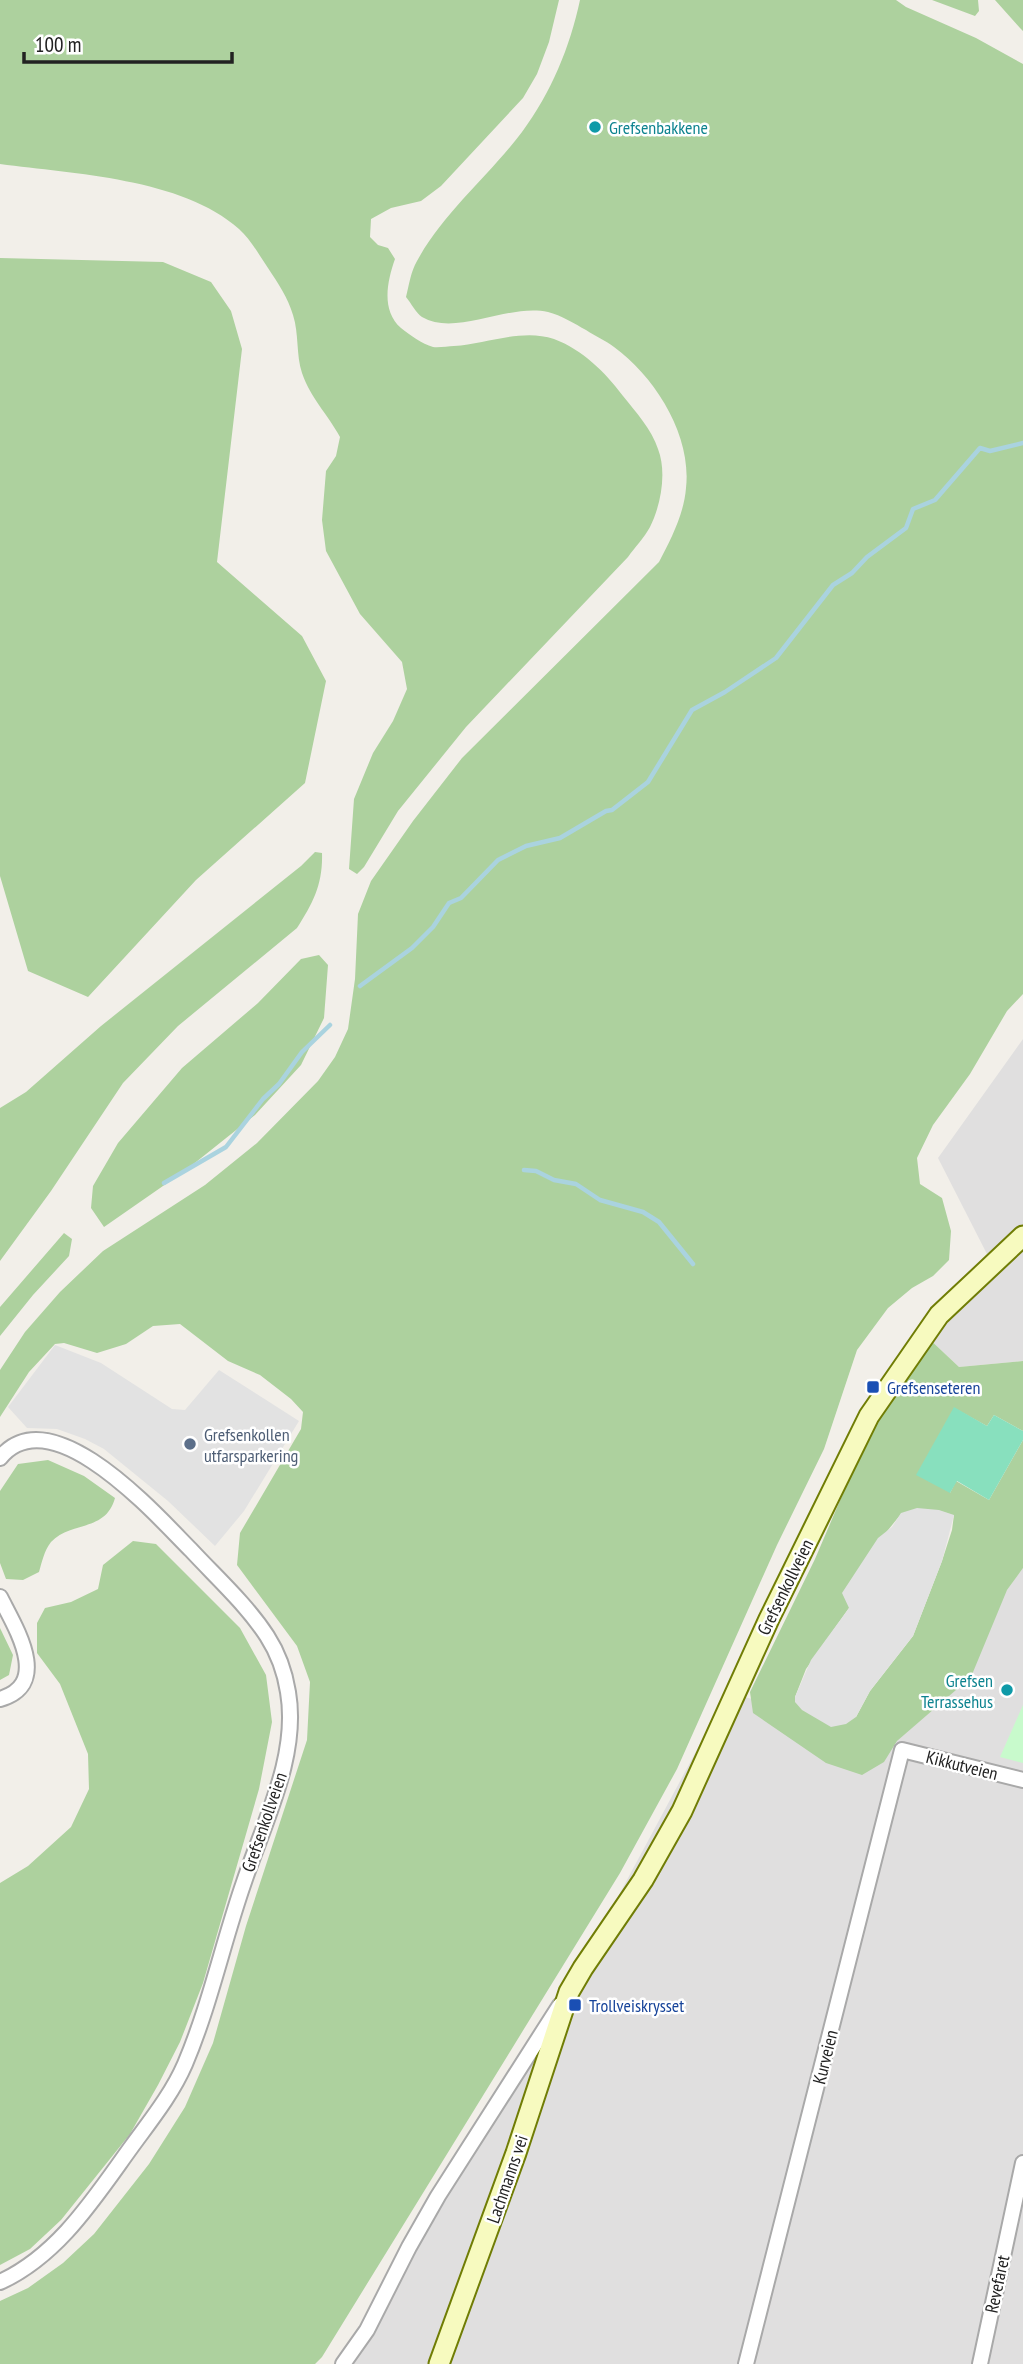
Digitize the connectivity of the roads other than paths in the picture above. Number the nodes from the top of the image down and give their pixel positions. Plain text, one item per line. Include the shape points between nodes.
1 (1023, 1236) edge
2 (0, 1458) edge
3 (0, 1598) edge
4 (0, 1699) edge
5 (902, 1750) joint
6 (1023, 1780) edge
7 (569, 1992) joint
8 (547, 2038) junction
9 (1023, 2163) edge
10 (0, 2282) edge
11 (343, 2364) edge
12 (439, 2364) edge
13 (747, 2364) edge
14 (979, 2364) edge

1 - 7 street, Grefsenkollveien via 939,1315 864,1425 682,1811
2 - 10 street, Grefsenkollveien via 28,1442 55,1444 88,1458 135,1494 263,1630 284,1673 290,1705 281,1777 184,2066 163,2104 81,2216 42,2255
3 - 4 street via 20,1638 27,1667 20,1688
5 - 6 street, Kikkutveien
5 - 13 street, Kurveien
7 - 8 street, Lachmanns vei
8 - 11 street via 422,2223 367,2330
8 - 12 street, Lachmanns vei
9 - 14 street, Revefaret

